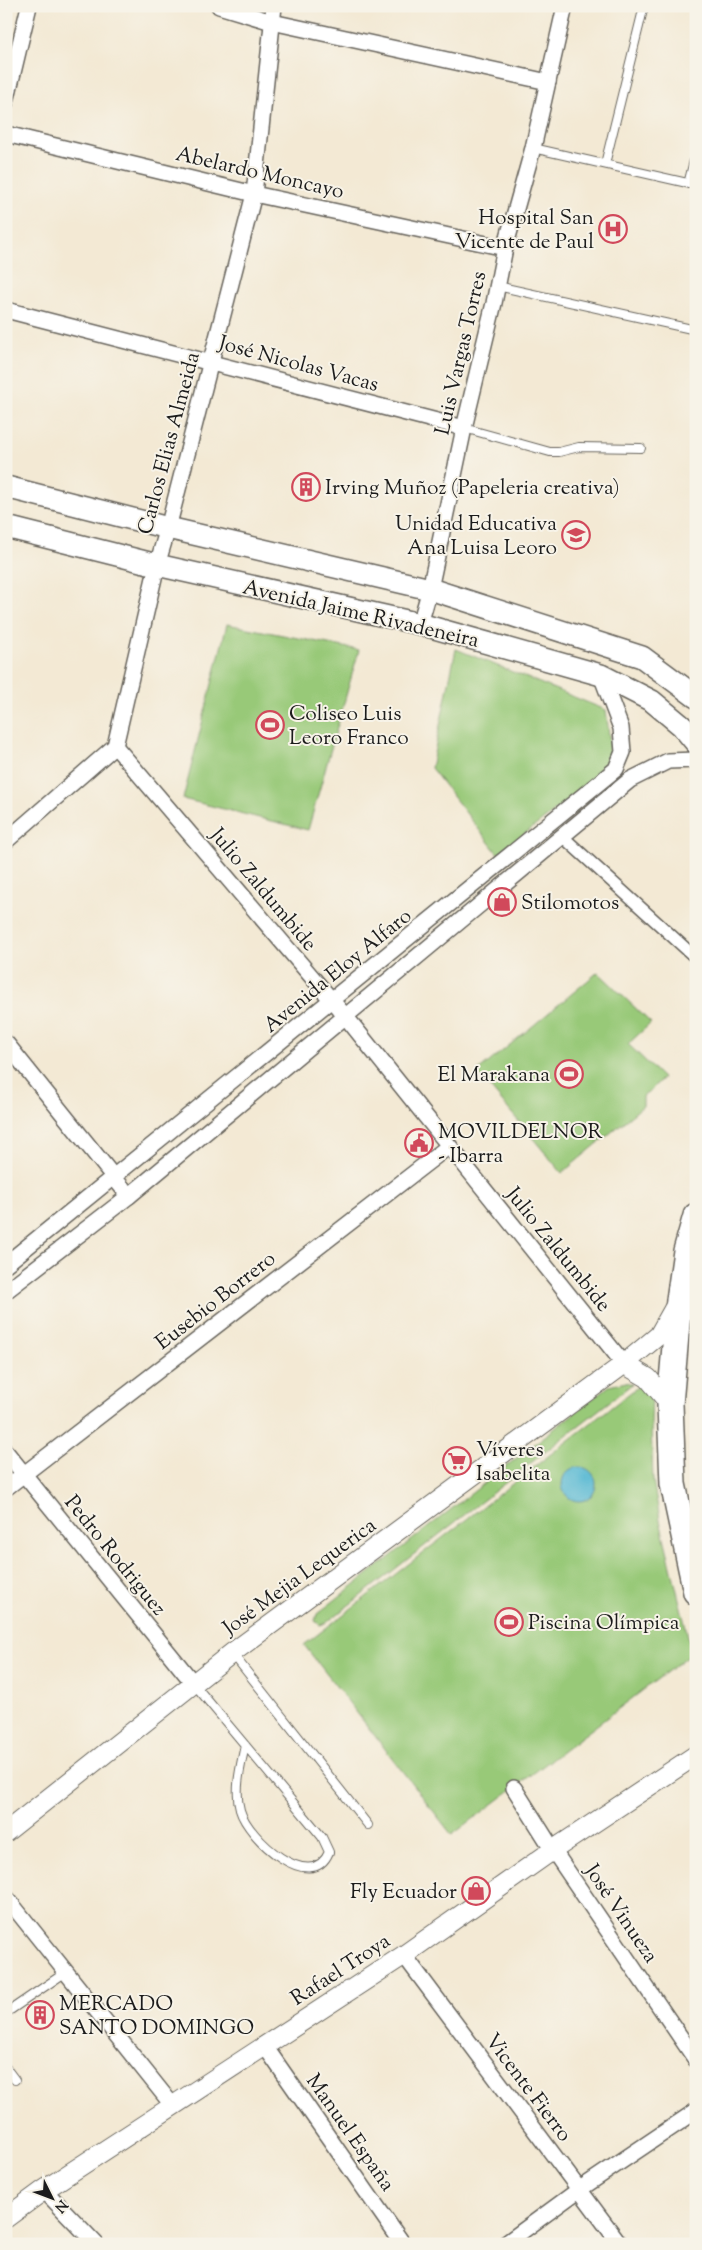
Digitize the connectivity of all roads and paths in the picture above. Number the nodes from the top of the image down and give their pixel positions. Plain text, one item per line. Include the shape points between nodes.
1 (29, 6) edge
2 (219, 6) edge
3 (274, 6) edge
4 (566, 6) edge
5 (644, 6) edge
6 (272, 22) junction
7 (548, 82) junction
8 (6, 102) edge
9 (6, 134) edge
10 (533, 148) junction
11 (696, 153) edge
12 (605, 164) junction
13 (692, 185) edge
14 (254, 194) junction
15 (505, 248) junction
16 (498, 286) junction
17 (6, 310) edge
18 (696, 330) edge
19 (211, 362) junction
20 (464, 428) junction
21 (640, 448) dead end
22 (6, 487) edge
23 (6, 526) edge
24 (168, 528) junction
25 (157, 565) junction
26 (430, 589) junction
27 (420, 624) junction
28 (601, 675) junction
29 (696, 697) edge
30 (696, 743) edge
31 (115, 746) junction
32 (696, 760) edge
33 (562, 836) junction
34 (6, 841) edge
35 (696, 958) edge
36 (332, 1001) junction
37 (346, 1017) junction
38 (6, 1043) edge
39 (450, 1146) junction
40 (114, 1177) junction
41 (129, 1196) junction
42 (696, 1216) edge
43 (6, 1264) edge
44 (6, 1290) edge
45 (679, 1300) junction
46 (624, 1364) junction
47 (670, 1404) junction
48 (6, 1452) edge
49 (24, 1474) junction
50 (6, 1488) edge
51 (696, 1592) edge
52 (232, 1653) junction
53 (194, 1684) junction
54 (245, 1745) junction
55 (696, 1755) edge
56 (514, 1788) dead end
57 (368, 1826) dead end
58 (6, 1832) edge
59 (553, 1850) junction
60 (6, 1897) edge
61 (404, 1955) junction
62 (66, 1972) junction
63 (6, 2014) edge
64 (264, 2045) junction
65 (696, 2060) edge
66 (6, 2068) edge
67 (16, 2080) dead end
68 (172, 2106) junction
69 (696, 2111) edge
70 (580, 2189) junction
71 (44, 2190) junction
72 (6, 2218) edge
73 (96, 2244) edge
74 (403, 2244) edge
75 (505, 2244) edge
76 (620, 2244) edge

1 - 8 street
2 - 6 street
3 - 6 street, Carlos Elias Almeida
4 - 7 street, Luis Vargas Torres
5 - 12 lane
6 - 7 street
6 - 14 street, Carlos Elias Almeida
7 - 10 street, Luis Vargas Torres
9 - 14 street, Abelardo Moncayo
10 - 12 lane
10 - 15 street, Luis Vargas Torres
11 - 13 lane
12 - 13 lane
14 - 15 street, Abelardo Moncayo
14 - 19 street, Carlos Elias Almeida
15 - 16 street, Luis Vargas Torres
16 - 18 lane
16 - 20 street, Luis Vargas Torres
17 - 19 street, José Nicolas Vacas
19 - 20 street, José Nicolas Vacas
19 - 24 street, Carlos Elias Almeida
20 - 21 lane via 550,452 579,447
20 - 26 street, Luis Vargas Torres
22 - 24 main road, Avenida Jaime Rivadeneira
23 - 25 main road, Avenida Jaime Rivadeneira
24 - 25 street, Carlos Elias Almeida
24 - 26 main road, Avenida Jaime Rivadeneira
25 - 27 main road, Avenida Jaime Rivadeneira
25 - 31 street, Carlos Elias Almeida
26 - 27 street, Luis Vargas Torres
26 - 29 main road, Avenida Jaime Rivadeneira via 642,657
27 - 28 main road, Avenida Jaime Rivadeneira
28 - 30 main road, Avenida Jaime Rivadeneira via 652,701 682,726
28 - 36 street, Avenida Eloy Alfaro via 621,728 623,752 616,769
31 - 34 street
31 - 36 street, Julio Zaldumbide
32 - 33 street, Avenida Eloy Alfaro via 668,761 630,780
33 - 35 street
33 - 37 street, Avenida Eloy Alfaro
36 - 37 street, Julio Zaldumbide
36 - 40 street, Avenida Eloy Alfaro
37 - 39 street, Julio Zaldumbide
37 - 41 street, Avenida Eloy Alfaro
38 - 40 street
39 - 46 street, Julio Zaldumbide
39 - 49 street, Eusebio Borrero
40 - 41 street
40 - 43 street, Avenida Eloy Alfaro
41 - 44 street, Avenida Eloy Alfaro
42 - 45 highway via 686,1252
45 - 46 street, José Mejia Lequerica via 659,1335
45 - 47 highway
46 - 47 street via 648,1378
46 - 52 street, José Mejia Lequerica
47 - 51 highway via 673,1484
48 - 49 street, Pedro Rodriguez
49 - 50 street, Eusebio Borrero
49 - 53 street, Pedro Rodriguez
52 - 53 street, José Mejia Lequerica
52 - 57 lane
53 - 54 lane
53 - 58 street, José Mejia Lequerica
54 - 54 lane via 238,1782 239,1801 250,1829 271,1852 294,1866 316,1866 326,1860 329,1852 322,1837
55 - 59 street, Rafael Troya
56 - 59 street, José Vinueza
59 - 61 street, Rafael Troya
59 - 65 street, José Vinueza
60 - 62 street
61 - 64 street, Rafael Troya
61 - 70 street, Vicente Fierro
62 - 63 lane
62 - 68 street
64 - 68 street, Rafael Troya
64 - 74 street, Manuel España
66 - 67 lane
68 - 71 street, Rafael Troya
69 - 70 street
70 - 75 street
70 - 76 street, Vicente Fierro
71 - 72 street, Rafael Troya
71 - 73 street

